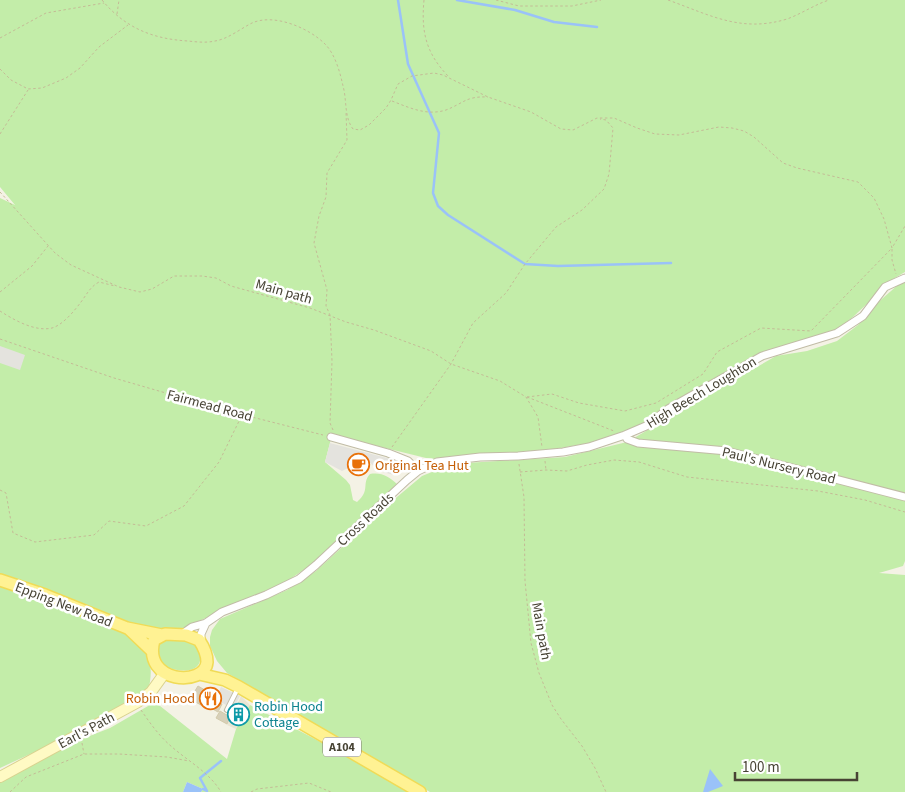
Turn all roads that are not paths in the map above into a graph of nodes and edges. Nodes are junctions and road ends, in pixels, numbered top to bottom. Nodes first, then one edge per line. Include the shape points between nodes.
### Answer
1 (902, 280) edge
2 (624, 435) junction
3 (334, 438) road end
4 (418, 471) junction
5 (905, 497) edge
6 (0, 580) edge
7 (206, 623) junction
8 (127, 628) junction
9 (182, 634) junction
10 (162, 635) junction
11 (201, 643) junction
12 (151, 650) junction
13 (206, 656) junction
14 (164, 674) junction
15 (199, 674) junction
16 (225, 680) junction
17 (239, 687) junction
18 (227, 710) dead end
19 (0, 777) edge
20 (420, 792) edge

1 - 2 street, High Beech Loughton via 885,287 863,316 837,333 762,356 668,409 646,426
2 - 4 street, Cross Roads via 563,452 437,462
2 - 5 street, Paul's Nursery Road via 638,443 727,451
3 - 4 street via 388,453 408,461
4 - 7 street, Cross Roads via 299,578 222,612
6 - 8 main road, Epping New Road
7 - 9 street, Cross Roads
7 - 11 street
8 - 10 main road, Epping New Road
8 - 12 main road, Epping New Road
9 - 10 main road
9 - 11 main road via 193,636
10 - 12 main road via 154,640
11 - 13 main road, A104
12 - 14 main road via 154,661
13 - 15 main road via 207,663
13 - 16 main road, A104
14 - 15 main road, A104 via 188,678
14 - 19 street, Earl's Path via 151,692 136,704
15 - 16 main road, A104
16 - 17 main road, A104
17 - 18 lane
17 - 20 main road, A104

